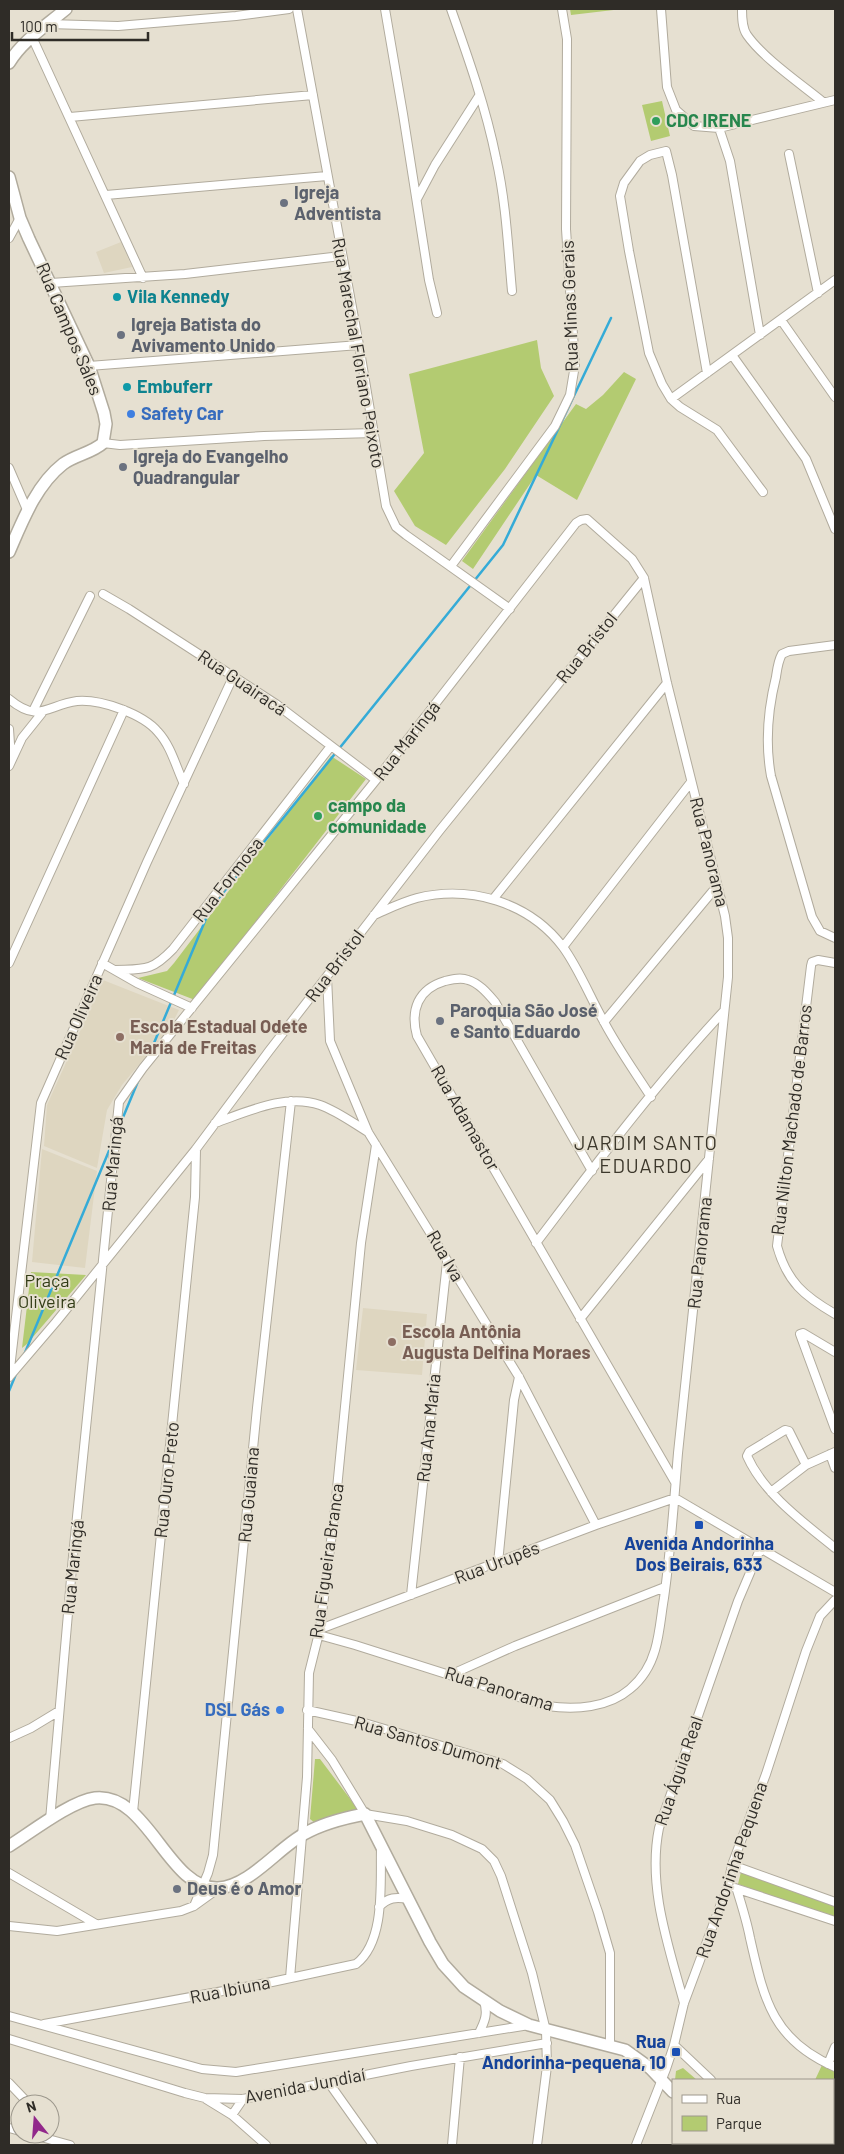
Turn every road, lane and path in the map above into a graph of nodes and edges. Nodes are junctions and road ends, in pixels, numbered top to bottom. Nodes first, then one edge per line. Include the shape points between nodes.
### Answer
1 (66, 9) edge
2 (226, 9) edge
3 (289, 9) edge
4 (297, 9) edge
5 (385, 9) edge
6 (450, 9) edge
7 (562, 9) edge
8 (662, 9) edge
9 (742, 9) edge
10 (231, 16) junction
11 (48, 24) junction
12 (32, 37) junction
13 (9, 63) edge
14 (313, 95) junction
15 (479, 96) junction
16 (835, 100) edge
17 (823, 102) junction
18 (70, 117) junction
19 (719, 128) junction
20 (788, 154) dead end
21 (327, 176) junction
22 (9, 177) edge
23 (106, 195) junction
24 (417, 199) junction
25 (20, 218) junction
26 (9, 238) edge
27 (341, 256) junction
28 (143, 278) junction
29 (51, 283) junction
30 (833, 283) edge
31 (512, 291) dead end
32 (835, 292) edge
33 (818, 293) junction
34 (437, 313) dead end
35 (781, 320) junction
36 (760, 335) junction
37 (359, 345) junction
38 (732, 355) junction
39 (89, 366) junction
40 (706, 373) junction
41 (835, 396) edge
42 (671, 398) junction
43 (374, 434) junction
44 (103, 442) junction
45 (9, 468) edge
46 (763, 492) dead end
47 (28, 512) junction
48 (583, 519) joint
49 (835, 529) edge
50 (9, 552) edge
51 (451, 566) junction
52 (644, 578) junction
53 (103, 594) dead end
54 (90, 596) dead end
55 (510, 609) junction
56 (835, 645) edge
57 (233, 677) junction
58 (667, 683) junction
59 (9, 699) edge
60 (124, 710) junction
61 (33, 711) junction
62 (42, 713) junction
63 (9, 729) edge
64 (331, 746) junction
65 (10, 764) edge
66 (376, 780) junction
67 (692, 782) junction
68 (184, 784) junction
69 (717, 886) junction
70 (494, 898) junction
71 (374, 916) junction
72 (835, 938) edge
73 (563, 947) junction
74 (9, 963) edge
75 (102, 963) junction
76 (835, 963) edge
77 (115, 970) junction
78 (328, 977) junction
79 (192, 1008) junction
80 (723, 1012) junction
81 (604, 1022) junction
82 (651, 1097) junction
83 (291, 1101) junction
84 (215, 1123) junction
85 (368, 1132) junction
86 (376, 1145) junction
87 (196, 1149) junction
88 (709, 1159) junction
89 (592, 1171) junction
90 (536, 1244) junction
91 (447, 1262) junction
92 (103, 1263) junction
93 (835, 1314) edge
94 (580, 1319) junction
95 (834, 1350) edge
96 (519, 1377) junction
97 (9, 1378) edge
98 (835, 1429) edge
99 (833, 1453) edge
100 (806, 1465) junction
101 (835, 1468) edge
102 (675, 1482) junction
103 (771, 1492) junction
104 (675, 1498) junction
105 (596, 1525) junction
106 (761, 1547) junction
107 (835, 1548) edge
108 (498, 1563) junction
109 (666, 1587) junction
110 (835, 1592) edge
111 (411, 1595) junction
112 (835, 1600) edge
113 (320, 1632) junction
114 (450, 1675) junction
115 (307, 1710) junction
116 (59, 1711) junction
117 (308, 1730) junction
118 (9, 1738) edge
119 (133, 1812) junction
120 (365, 1814) junction
121 (50, 1820) junction
122 (303, 1834) junction
123 (9, 1846) edge
124 (381, 1848) junction
125 (732, 1865) junction
126 (9, 1873) edge
127 (728, 1885) junction
128 (203, 1887) junction
129 (223, 1888) junction
130 (737, 1890) junction
131 (409, 1899) junction
132 (835, 1902) edge
133 (194, 1906) junction
134 (379, 1907) junction
135 (835, 1921) edge
136 (96, 1924) junction
137 (9, 1926) edge
138 (290, 1978) junction
139 (484, 2001) junction
140 (684, 2003) junction
141 (9, 2016) edge
142 (40, 2025) junction
143 (529, 2025) junction
144 (546, 2031) junction
145 (479, 2033) junction
146 (9, 2039) edge
147 (547, 2043) junction
148 (674, 2045) junction
149 (610, 2046) junction
150 (835, 2047) edge
151 (460, 2057) junction
152 (832, 2065) edge
153 (710, 2079) edge
154 (662, 2081) junction
155 (9, 2083) edge
156 (329, 2083) junction
157 (672, 2091) edge
158 (19, 2094) edge
159 (205, 2098) junction
160 (243, 2099) junction
161 (232, 2115) junction
162 (266, 2145) edge
163 (373, 2145) edge
164 (452, 2145) edge
165 (537, 2145) edge
166 (636, 2145) edge

1 - 11 street
2 - 10 street
3 - 10 street
4 - 14 street, Rua Marechal Floriano Peixoto
5 - 24 street
6 - 15 street
7 - 51 street, Rua Minas Gerais via 567,39 566,229 575,365 570,395 555,426
8 - 19 street via 667,87 676,110 694,126
9 - 17 street via 747,35 763,53
10 - 11 street via 118,26
11 - 12 street
12 - 13 street
12 - 18 street
14 - 18 street
14 - 21 street, Rua Marechal Floriano Peixoto
15 - 24 street
15 - 31 street via 496,159 504,206
16 - 17 street
17 - 19 street
18 - 23 street
19 - 36 street via 730,161
20 - 33 street
21 - 23 street
21 - 27 street, Rua Marechal Floriano Peixoto
22 - 25 street, Rua Campos Sáles
23 - 28 street
24 - 34 street
25 - 26 street
25 - 29 street, Rua Campos Sáles
27 - 28 street
27 - 37 street, Rua Marechal Floriano Peixoto
28 - 29 street
29 - 39 street, Rua Campos Sáles
30 - 32 street
30 - 33 street
33 - 35 street
35 - 36 street
35 - 41 street
36 - 38 street
37 - 39 street
37 - 43 street, Rua Marechal Floriano Peixoto
38 - 40 street
38 - 49 street via 806,459
39 - 44 street, Rua Campos Sáles via 104,413
40 - 42 street
40 - 42 street via 666,151 640,161 624,183 620,196 649,353
42 - 46 street via 716,430
43 - 44 street via 264,436 120,445
43 - 51 street, Rua Marechal Floriano Peixoto via 386,506 396,527
44 - 47 street via 64,463 42,487
45 - 47 street
47 - 50 street
48 - 52 street, Rua Panorama via 587,519 632,559
48 - 55 street, Rua Maringá via 576,523
51 - 55 street, Rua Marechal Floriano Peixoto
52 - 58 street, Rua Panorama
52 - 71 street, Rua Bristol
53 - 57 street, Rua Guairacá
54 - 61 street
55 - 66 street, Rua Maringá
56 - 72 street via 782,654 773,689 768,736 771,776 812,917 820,932
57 - 64 street, Rua Guairacá via 276,704
57 - 68 street, Rua Oliveira
58 - 67 street, Rua Panorama
58 - 70 street
59 - 61 street via 23,709
60 - 62 street via 94,701 76,702
60 - 68 street via 158,732
60 - 74 street
61 - 62 street
62 - 65 street via 22,738
63 - 65 street
64 - 66 street, Rua Guairacá
64 - 77 street, Rua Formosa via 173,950 151,968
66 - 79 street, Rua Maringá
67 - 69 street, Rua Panorama
67 - 73 street
68 - 75 street, Rua Oliveira
69 - 80 street, Rua Panorama via 728,938 728,977
69 - 81 street
70 - 71 street via 442,894 416,899
70 - 73 street via 540,924
71 - 78 street, Rua Bristol
73 - 81 street
75 - 77 street
75 - 97 street, Rua Oliveira via 41,1103
76 - 93 street, Rua Nilton Machado de Barros via 812,962 777,1233 777,1246 785,1271 802,1292
77 - 79 street
78 - 84 street, Rua Bristol
78 - 85 street, Rua Iva via 330,1041
79 - 92 street, Rua Maringá via 119,1102
80 - 82 street
80 - 88 street, Rua Panorama
81 - 82 street
82 - 89 street
83 - 84 street
83 - 85 street via 321,1105
83 - 128 street, Rua Guaiana via 213,1855
84 - 87 street, Rua Bristol
85 - 86 street, Rua Iva
86 - 91 street, Rua Iva via 413,1201
86 - 113 street, Rua Figueira Branca via 361,1243
87 - 92 street, Rua Bristol
87 - 119 street, Rua Ouro Preto via 195,1197
88 - 94 street
88 - 102 street, Rua Panorama
89 - 90 street
89 - 90 street, Rua Adamastor via 495,1002 467,979 455,978 430,988 418,1000 414,1024 417,1036
90 - 94 street, Rua Adamastor
91 - 96 street, Rua Iva
91 - 111 street, Rua Ana Maria
92 - 97 street, Rua Bristol
92 - 116 street, Rua Maringá
94 - 102 street, Rua Adamastor
95 - 98 street via 801,1334
96 - 105 street, Rua Iva
96 - 108 street
99 - 100 street
99 - 101 street
100 - 103 street
100 - 103 street via 787,1430 749,1452 747,1456
102 - 104 street, Rua Panorama
103 - 107 street
104 - 105 street, Rua Urupês
104 - 106 street
104 - 109 street, Rua Panorama
105 - 108 street, Rua Urupês
106 - 110 street
106 - 140 street, Rua Águia Real via 738,1601 656,1842 656,1884
108 - 111 street, Rua Urupês
109 - 114 street
109 - 114 street, Rua Panorama via 660,1628 649,1665 631,1689 615,1699 587,1707 547,1706
111 - 113 street, Rua Urupês
112 - 125 street, Rua Andorinha Pequena via 820,1616 814,1630
113 - 114 street, Rua Panorama
113 - 115 street, Rua Figueira Branca via 309,1673
115 - 117 street, Rua Figueira Branca
115 - 149 street, Rua Santos Dumont via 360,1722 503,1764 550,1800 575,1846 610,1953
116 - 118 street
116 - 121 street, Rua Maringá
117 - 120 street via 332,1760
117 - 122 street, Rua Figueira Branca
119 - 121 street via 112,1800 96,1798 75,1804
119 - 128 street via 190,1878
120 - 122 street via 327,1823
120 - 124 street
120 - 144 street via 407,1821 452,1835 482,1849 494,1861 532,1973
121 - 123 street
122 - 129 street via 242,1881
122 - 138 street, Rua Figueira Branca
124 - 131 street
124 - 134 street, Rua Ibiuna
125 - 127 street, Rua Andorinha Pequena
125 - 132 street
126 - 136 street
127 - 130 street
127 - 140 street, Rua Andorinha Pequena
128 - 129 street
128 - 133 street, Rua Guaiana
129 - 133 street
130 - 135 street
130 - 152 street via 760,1984 773,2014 789,2036 811,2055
131 - 134 street via 392,1898
131 - 139 street via 443,1964 464,1987
133 - 136 street via 167,1914
134 - 138 street, Rua Ibiuna via 374,1938 365,1958 346,1968
136 - 137 street via 57,1931
138 - 142 street, Rua Ibiuna
139 - 143 street
139 - 145 street via 487,2011
140 - 148 street, Rua Andorinha Pequena
141 - 142 street, Avenida Jundiaí
142 - 145 street, Avenida Jundiaí via 202,2069 230,2072 286,2066
143 - 144 street
143 - 145 street, Avenida Jundiaí
144 - 147 street
144 - 149 street
146 - 159 street, Avenida Jundiaí
147 - 151 street, Avenida Jundiaí
147 - 165 street
148 - 153 street
148 - 154 street, Rua Andorinha Pequena
149 - 154 street via 635,2056
150 - 152 street
151 - 156 street, Avenida Jundiaí
151 - 164 street
154 - 157 street
154 - 166 street, Rua Andorinha Pequena
155 - 158 street
156 - 160 street, Avenida Jundiaí
156 - 163 street
159 - 160 street, Avenida Jundiaí
159 - 161 street
160 - 161 street
161 - 162 street

